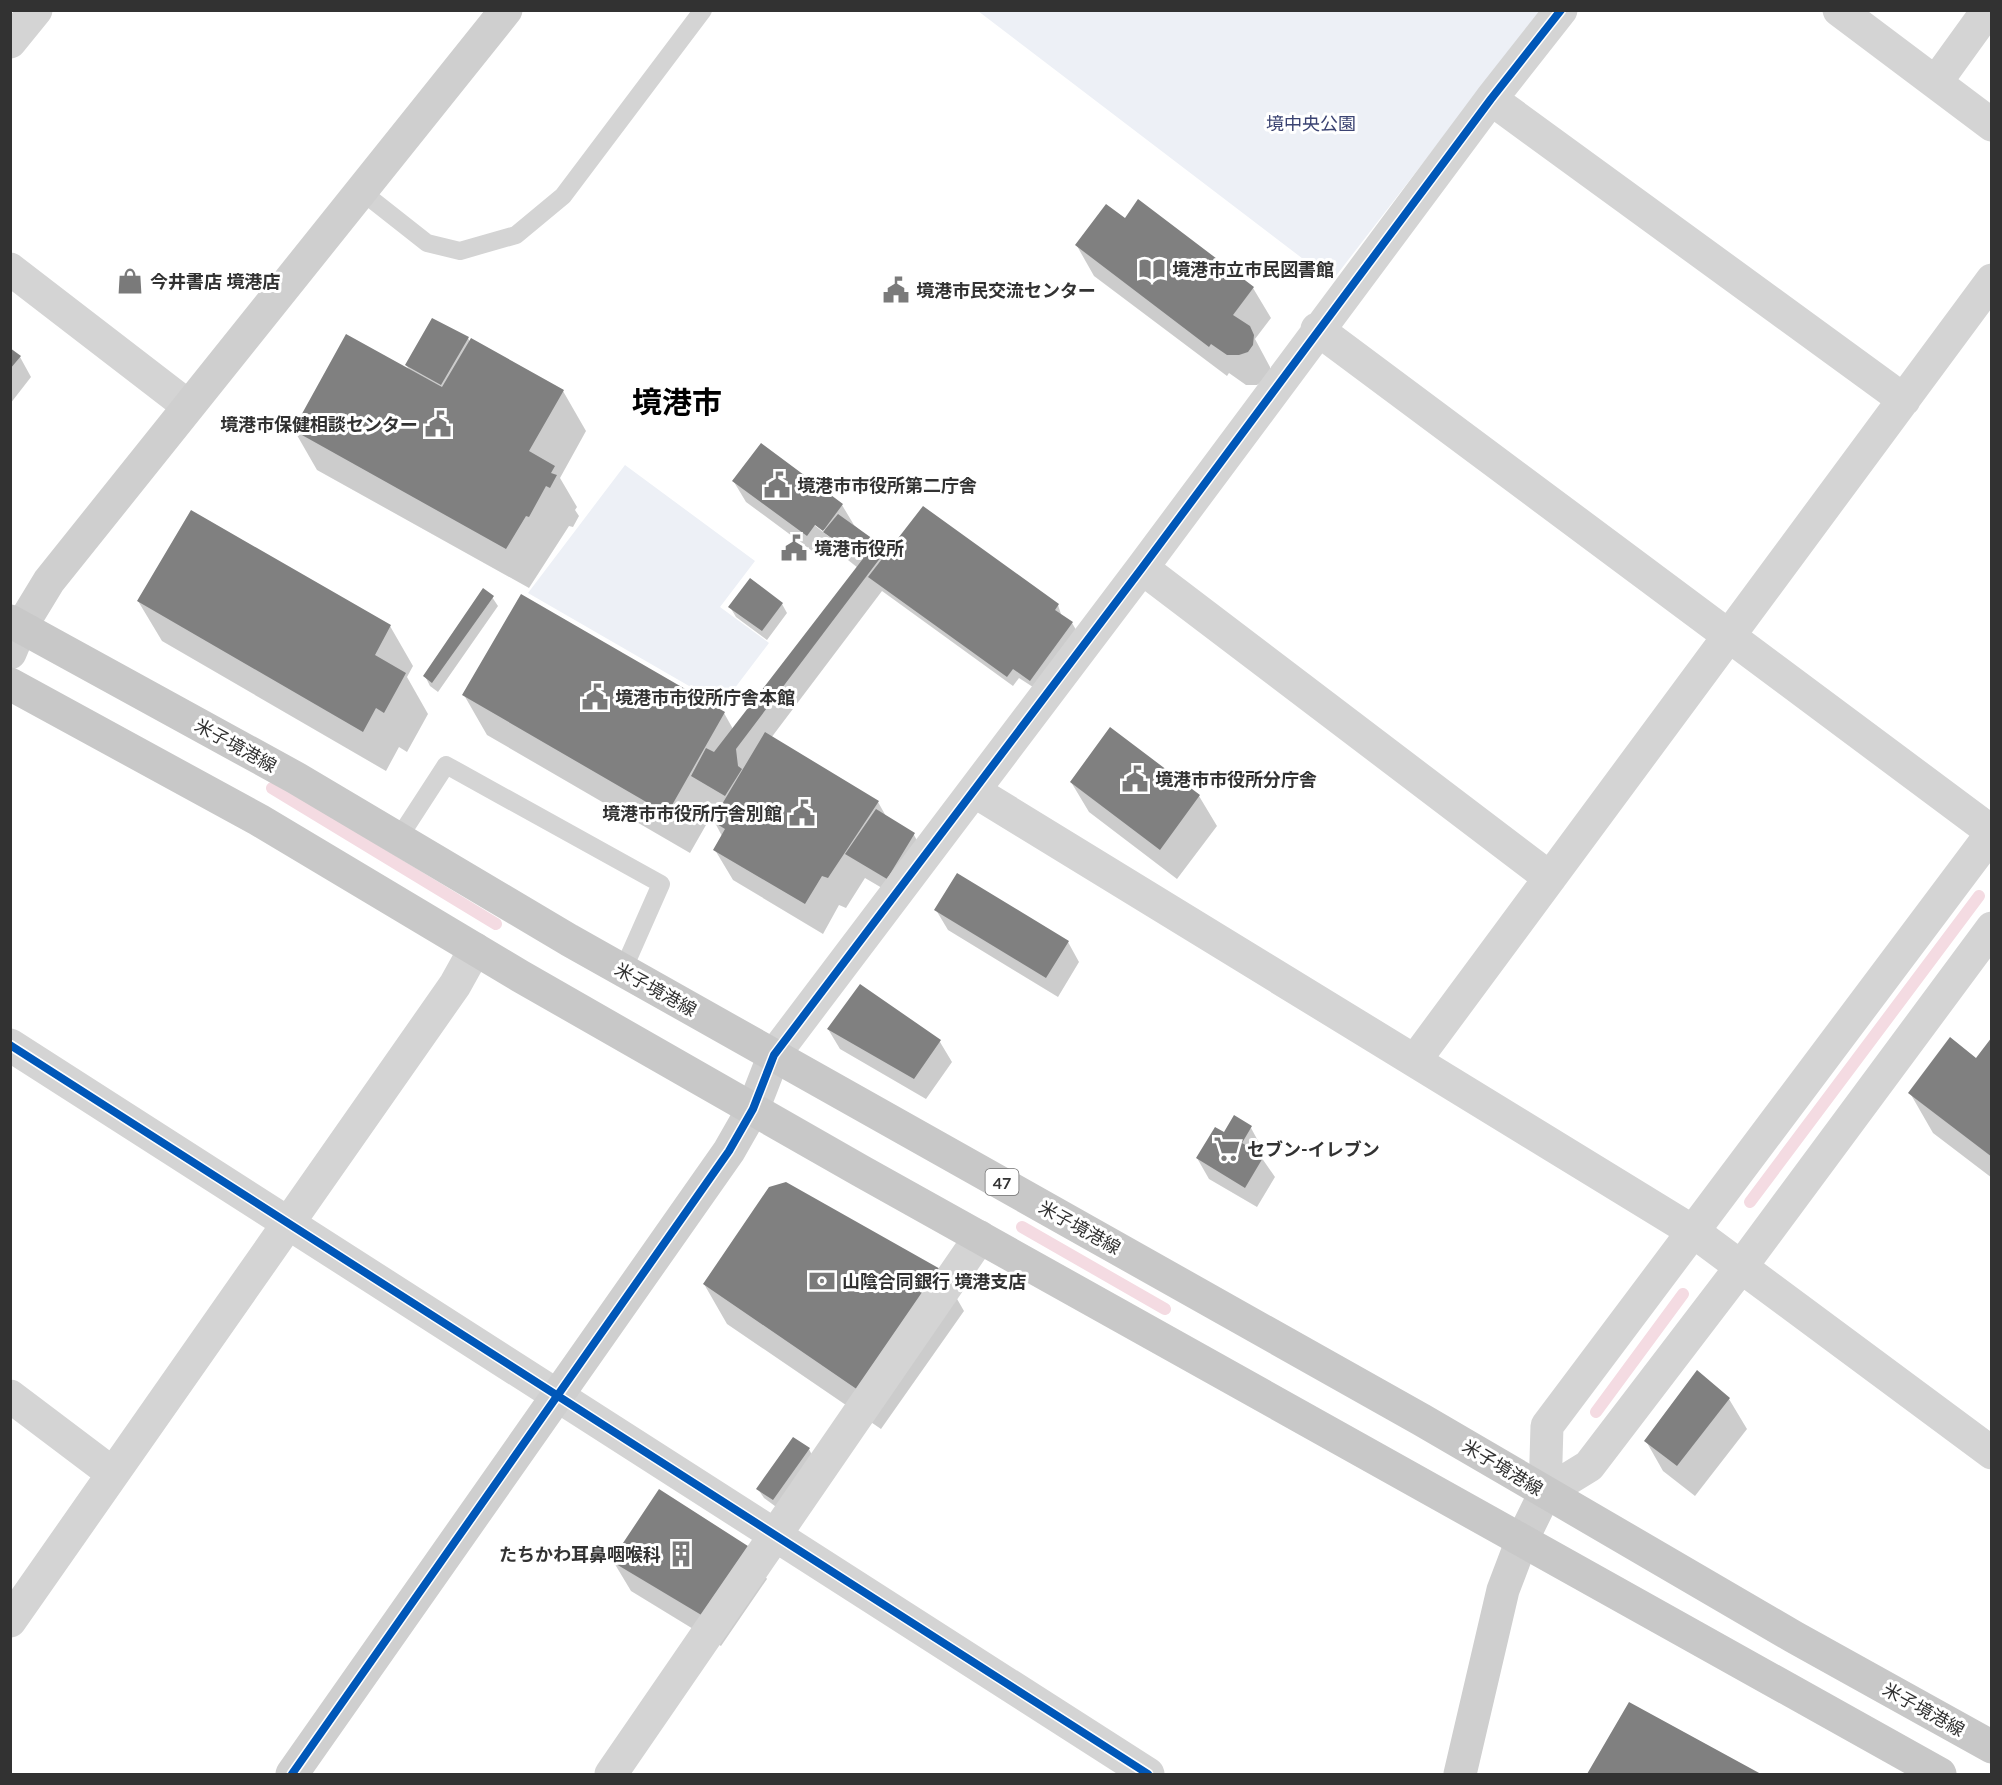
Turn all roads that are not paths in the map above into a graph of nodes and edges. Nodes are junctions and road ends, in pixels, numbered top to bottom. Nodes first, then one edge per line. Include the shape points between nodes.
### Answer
1 (36, 10) edge
2 (506, 10) edge
3 (703, 10) edge
4 (1561, 10) edge
5 (1839, 10) edge
6 (1988, 10) edge
7 (10, 42) edge
8 (1936, 82) junction
9 (1491, 99) junction
10 (1992, 125) edge
11 (361, 191) junction
12 (10, 269) edge
13 (1992, 280) edge
14 (1317, 329) junction
15 (1904, 400) junction
16 (188, 406) junction
17 (1142, 568) junction
18 (14, 634) edge
19 (1727, 637) junction
20 (10, 684) edge
21 (974, 790) junction
22 (1992, 832) edge
23 (398, 839) junction
24 (1550, 878) junction
25 (1992, 928) edge
26 (475, 949) junction
27 (623, 970) junction
28 (10, 1045) edge
29 (774, 1055) junction
30 (1416, 1059) junction
31 (753, 1109) junction
32 (286, 1224) junction
33 (1694, 1232) junction
34 (980, 1237) junction
35 (1742, 1267) junction
36 (557, 1395) junction
37 (10, 1396) edge
38 (1992, 1453) edge
39 (112, 1473) junction
40 (1545, 1492) junction
41 (776, 1536) junction
42 (1522, 1540) junction
43 (10, 1621) edge
44 (1992, 1747) edge
45 (292, 1774) edge
46 (611, 1774) edge
47 (1148, 1774) edge
48 (1460, 1774) edge
49 (1940, 1774) edge

1 - 7 street
2 - 11 street
3 - 11 lane via 563,196 516,235 460,251 427,243
4 - 9 street
5 - 8 street
6 - 8 street
8 - 10 street
9 - 14 street
9 - 15 street
11 - 16 street
12 - 16 street
13 - 15 street
14 - 17 street
14 - 19 street
15 - 19 street
16 - 18 street via 49,581
17 - 21 street
17 - 24 street
18 - 23 main road, 米子境港線 / 47 via 296,778
19 - 22 street
19 - 24 street
20 - 26 main road via 259,820
21 - 29 street
21 - 30 street
22 - 33 street
23 - 27 main road, 米子境港線 / 47
23 - 27 lane via 446,765 661,884
24 - 30 street
25 - 35 street
26 - 31 main road
26 - 32 street via 455,985
27 - 29 main road, 米子境港線 / 47
28 - 32 street
29 - 31 street
29 - 40 main road, 米子境港線 / 47
30 - 33 street
31 - 34 main road
31 - 36 street via 729,1151
32 - 36 street
32 - 39 street
33 - 35 street
33 - 40 street via 1547,1426
34 - 41 street
34 - 42 main road
35 - 38 street
35 - 40 street via 1589,1466
36 - 41 street
36 - 45 street
37 - 39 street
39 - 43 street
40 - 42 street
40 - 44 main road, 米子境港線 / 47
41 - 46 street
41 - 47 street
42 - 48 street via 1503,1590
42 - 49 main road

